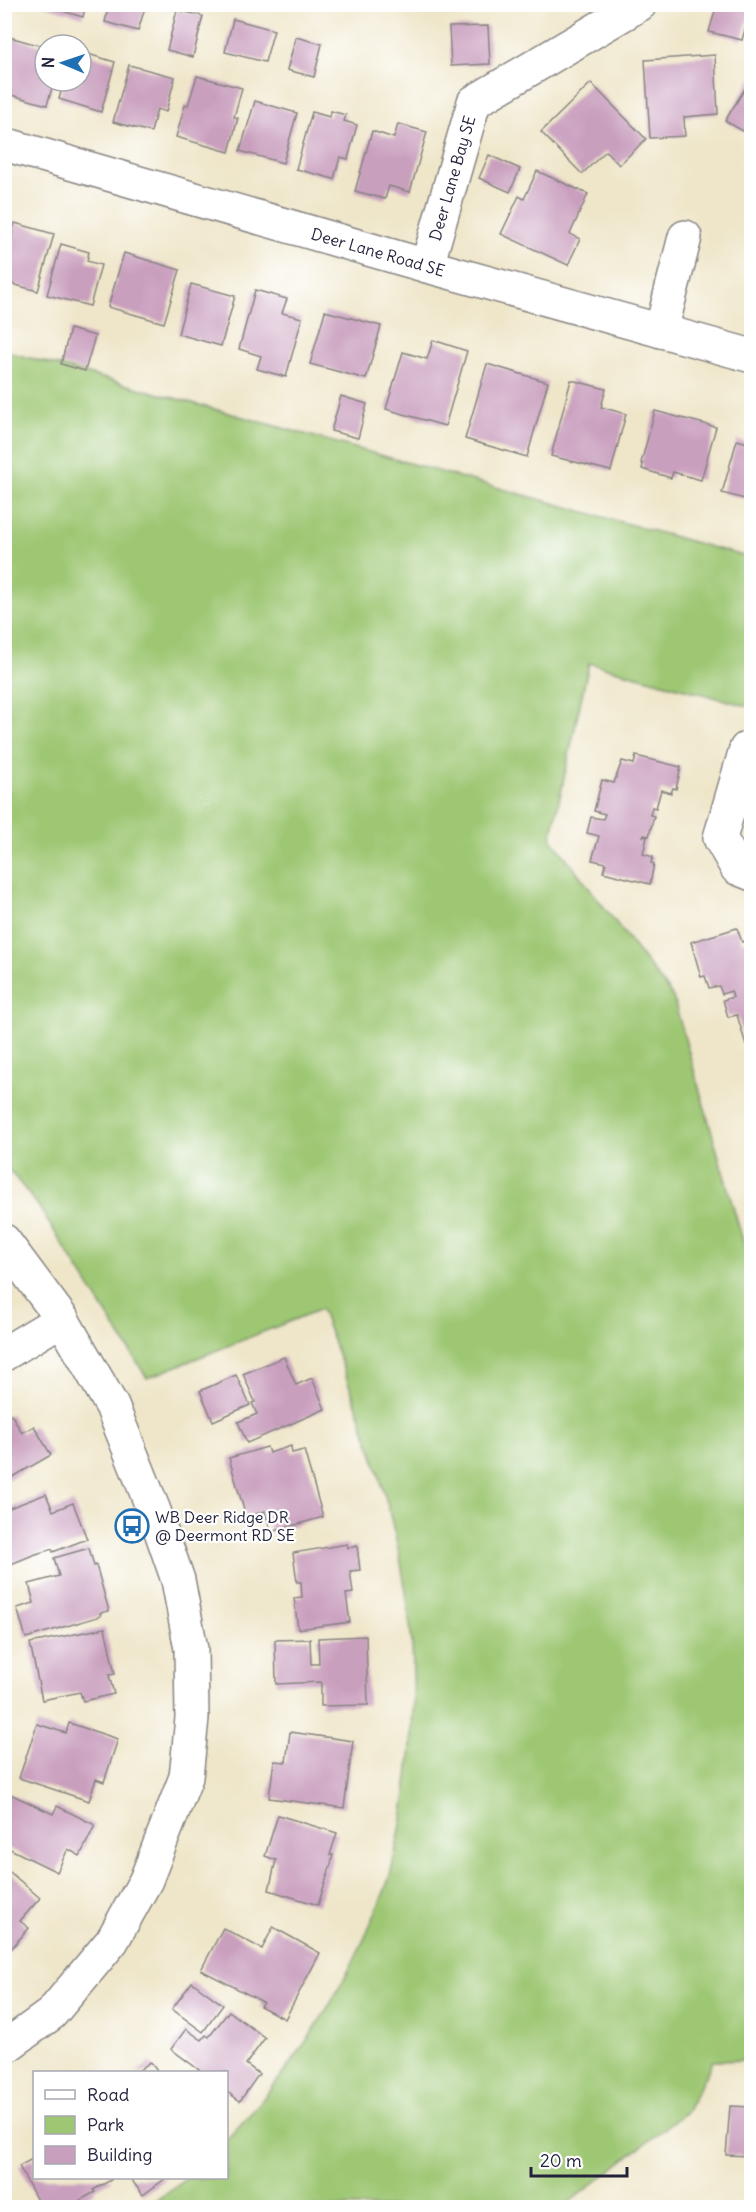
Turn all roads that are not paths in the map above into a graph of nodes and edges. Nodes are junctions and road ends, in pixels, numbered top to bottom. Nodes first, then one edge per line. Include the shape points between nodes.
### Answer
1 (640, 4) edge
2 (4, 144) edge
3 (685, 237) dead end
4 (427, 266) junction
5 (661, 331) junction
6 (752, 357) edge
7 (746, 749) dead end
8 (752, 874) edge
9 (4, 1241) edge
10 (62, 1319) junction
11 (4, 1354) edge
12 (4, 2048) edge

1 - 4 street, Deer Lane Bay SE via 474,102
2 - 4 street, Deer Lane Road SE
3 - 5 street
4 - 5 street, Deer Lane Road SE
5 - 6 street, Deer Lane Road SE
7 - 8 street via 720,838 737,868
9 - 10 street
10 - 11 street
10 - 12 street via 112,1406 178,1580 190,1649 192,1718 186,1777 146,1880 112,1941 51,2014

